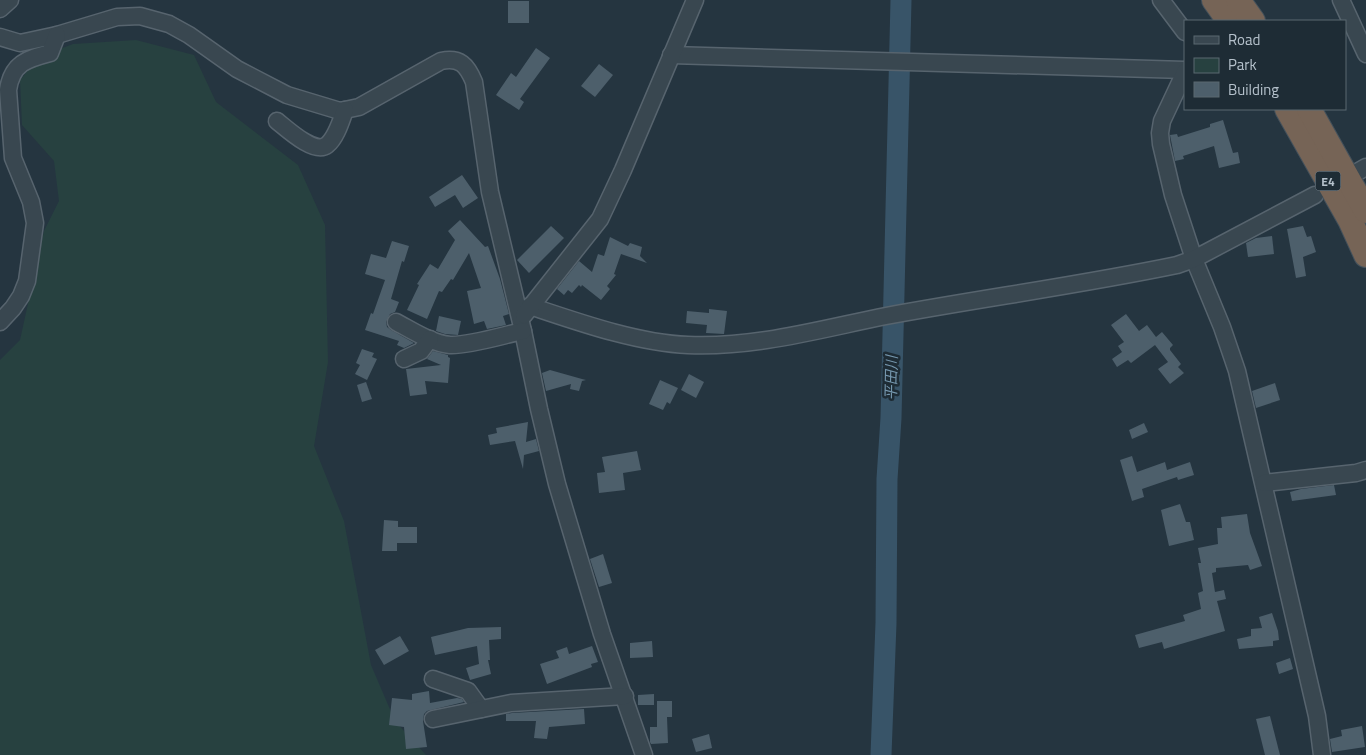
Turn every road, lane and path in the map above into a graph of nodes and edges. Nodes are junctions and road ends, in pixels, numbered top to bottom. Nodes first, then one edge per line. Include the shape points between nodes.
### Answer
1 (10, 0) edge
2 (695, 0) edge
3 (1161, 0) edge
4 (1214, 0) edge
5 (1238, 0) edge
6 (1341, 0) edge
7 (0, 9) edge
8 (1228, 20) edge
9 (1252, 20) edge
10 (1184, 31) edge
11 (57, 35) junction
12 (0, 36) edge
13 (1366, 54) edge
14 (671, 55) junction
15 (1184, 71) edge
16 (1184, 73) edge
17 (345, 110) junction
18 (1288, 110) edge
19 (1310, 110) edge
20 (277, 121) dead end
21 (1315, 195) dead end
22 (1366, 210) edge
23 (1366, 255) edge
24 (1194, 259) junction
25 (530, 306) junction
26 (0, 322) edge
27 (396, 322) dead end
28 (522, 326) junction
29 (430, 339) junction
30 (404, 359) dead end
31 (1366, 470) edge
32 (1264, 483) junction
33 (433, 679) dead end
34 (625, 696) junction
35 (481, 709) junction
36 (433, 719) dead end
37 (644, 755) edge
38 (1322, 755) edge

1 - 7 street
2 - 14 street
3 - 10 street
4 - 8 highway
5 - 9 highway
6 - 13 street
11 - 12 street via 20,43
11 - 17 street via 117,17 140,16 170,24 237,69 288,95
11 - 26 street via 50,52 21,64 9,83 13,158 31,202 35,223 27,281 21,296
14 - 15 street
14 - 25 street via 600,218
16 - 24 street via 1168,104 1160,133 1166,168
17 - 20 street via 335,134 327,145 320,148
17 - 28 street via 359,107 441,61 458,60 466,66 474,82 490,192
18 - 23 highway, E4 via 1342,205
19 - 22 highway, E4
21 - 24 street
24 - 25 street via 1148,271 718,346 686,345 618,333
24 - 32 street via 1237,371
25 - 28 street
27 - 29 street
28 - 29 street via 467,343 450,345
28 - 34 street via 557,484 602,634
29 - 30 street via 421,352
31 - 32 street
32 - 38 street via 1317,716
33 - 35 street via 468,691
34 - 35 street via 511,703
34 - 37 street
35 - 36 street

